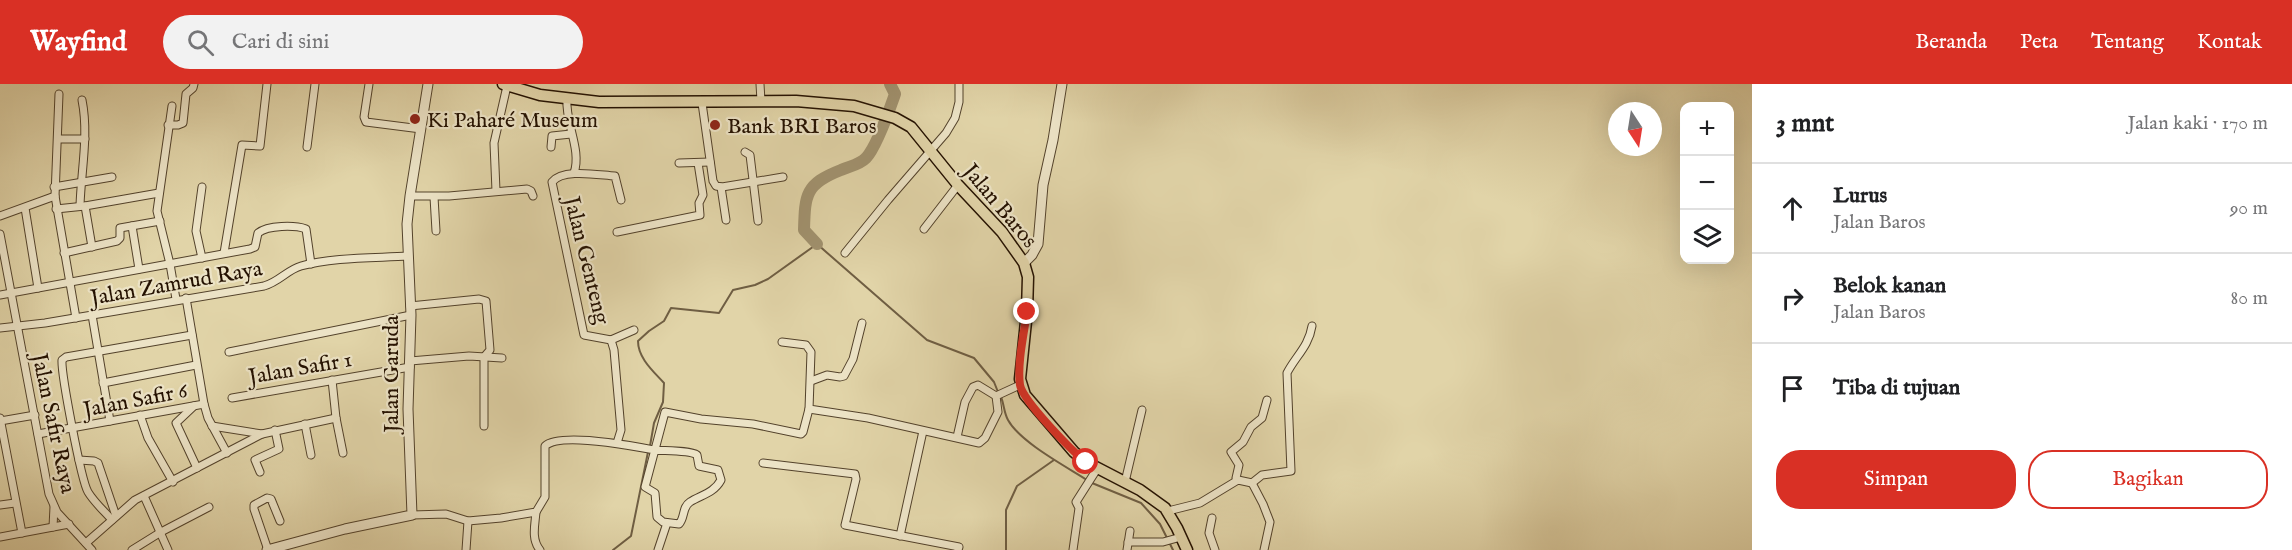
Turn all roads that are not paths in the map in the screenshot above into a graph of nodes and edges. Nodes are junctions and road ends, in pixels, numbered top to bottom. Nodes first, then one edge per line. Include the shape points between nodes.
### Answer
1 (194, 84) edge
2 (267, 84) edge
3 (315, 84) edge
4 (369, 84) edge
5 (428, 84) edge
6 (760, 84) edge
7 (959, 84) edge
8 (1062, 84) edge
9 (505, 85) edge
10 (59, 94) dead end
11 (567, 99) junction
12 (81, 100) dead end
13 (761, 101) junction
14 (702, 102) junction
15 (172, 106) dead end
16 (168, 124) junction
17 (421, 129) junction
18 (571, 134) junction
19 (58, 139) junction
20 (85, 139) junction
21 (307, 147) dead end
22 (551, 147) dead end
23 (931, 149) junction
24 (745, 152) dead end
25 (710, 162) junction
26 (679, 163) dead end
27 (698, 163) junction
28 (574, 173) junction
29 (112, 177) dead end
30 (783, 177) dead end
31 (80, 182) junction
32 (753, 182) junction
33 (958, 185) junction
34 (54, 187) junction
35 (202, 187) dead end
36 (721, 187) junction
37 (496, 191) junction
38 (159, 193) junction
39 (55, 196) junction
40 (410, 196) junction
41 (533, 196) dead end
42 (434, 197) junction
43 (621, 200) dead end
44 (82, 206) junction
45 (25, 208) junction
46 (56, 208) junction
47 (0, 216) edge
48 (726, 220) dead end
49 (160, 221) junction
50 (758, 221) dead end
51 (132, 226) junction
52 (924, 230) dead end
53 (436, 231) dead end
54 (617, 232) dead end
55 (0, 234) edge
56 (92, 247) junction
57 (64, 253) junction
58 (845, 253) dead end
59 (224, 254) junction
60 (408, 256) junction
61 (202, 258) junction
62 (1024, 262) junction
63 (170, 264) junction
64 (311, 264) junction
65 (139, 269) junction
66 (69, 283) junction
67 (38, 288) junction
68 (9, 293) junction
69 (0, 295) edge
70 (186, 298) junction
71 (176, 299) junction
72 (410, 310) junction
73 (92, 315) junction
74 (76, 318) junction
75 (862, 322) dead end
76 (17, 326) junction
77 (1312, 327) dead end
78 (0, 328) edge
79 (634, 330) dead end
80 (192, 335) junction
81 (611, 340) junction
82 (782, 342) dead end
83 (98, 352) junction
84 (229, 352) dead end
85 (484, 357) junction
86 (502, 358) dead end
87 (410, 364) junction
88 (196, 365) junction
89 (332, 380) junction
90 (811, 381) junction
91 (103, 383) junction
92 (1020, 385) junction
93 (999, 394) junction
94 (232, 398) dead end
95 (1267, 400) dead end
96 (204, 404) junction
97 (195, 405) junction
98 (809, 409) junction
99 (1142, 410) dead end
100 (35, 416) junction
101 (140, 416) junction
102 (336, 418) junction
103 (0, 420) edge
104 (110, 422) junction
105 (305, 424) junction
106 (212, 426) junction
107 (484, 426) dead end
108 (74, 428) junction
109 (275, 430) junction
110 (923, 431) junction
111 (38, 434) junction
112 (262, 434) junction
113 (957, 437) junction
114 (617, 443) junction
115 (3, 448) edge
116 (652, 450) junction
117 (227, 453) junction
118 (343, 453) dead end
119 (311, 455) dead end
120 (79, 460) junction
121 (763, 463) dead end
122 (197, 468) junction
123 (260, 472) dead end
124 (1095, 472) junction
125 (1238, 480) junction
126 (173, 482) junction
127 (1125, 482) junction
128 (1252, 483) junction
129 (144, 496) junction
130 (15, 503) junction
131 (0, 506) edge
132 (54, 507) junction
133 (209, 507) dead end
134 (1168, 511) junction
135 (536, 512) junction
136 (412, 515) junction
137 (114, 518) junction
138 (1212, 518) dead end
139 (279, 521) dead end
140 (468, 521) junction
141 (667, 523) junction
142 (69, 524) junction
143 (53, 527) junction
144 (1130, 531) dead end
145 (161, 532) junction
146 (22, 533) junction
147 (900, 536) junction
148 (0, 537) edge
149 (1174, 539) junction
150 (86, 543) junction
151 (1127, 546) edge
152 (137, 549) edge
153 (92, 550) edge
154 (168, 550) edge
155 (268, 550) edge
156 (466, 550) edge
157 (540, 550) edge
158 (658, 550) edge
159 (958, 550) edge
160 (1073, 550) edge
161 (1187, 550) edge
162 (1215, 550) edge
163 (1264, 550) edge

1 - 16 street via 186,94 183,123
2 - 59 street via 260,146 242,145
3 - 21 street
4 - 17 street via 366,122
5 - 17 street, Jalan Garuda
6 - 13 street
7 - 23 street via 955,118
8 - 62 street via 1043,185 1038,244
9 - 11 main road
9 - 37 street via 495,143
10 - 19 street
11 - 14 main road
11 - 18 street, Jalan Genteng
12 - 20 street
13 - 14 main road
13 - 23 main road, Jalan Baros via 872,109 911,127
14 - 25 street
15 - 16 street
16 - 38 street
17 - 40 street, Jalan Garuda
18 - 22 street via 552,136
18 - 28 street, Jalan Genteng
19 - 20 street
19 - 34 street
20 - 31 street
23 - 33 main road, Jalan Baros
23 - 58 street
24 - 32 street via 750,154
25 - 27 street
25 - 36 street via 713,182
26 - 27 street
27 - 54 street via 703,195 699,201 700,215
28 - 43 street via 615,176
28 - 81 street, Jalan Genteng via 555,178 552,183 569,268 584,335
29 - 31 street
30 - 32 street
31 - 34 street
31 - 44 street
32 - 36 street
32 - 50 street
33 - 52 street
33 - 62 main road, Jalan Baros
34 - 39 street
35 - 61 street via 196,231
36 - 48 street
37 - 41 street via 527,189
37 - 42 street
38 - 44 street
38 - 49 street
39 - 45 street
39 - 46 street
40 - 42 street
40 - 60 street, Jalan Garuda
42 - 53 street
44 - 46 street
44 - 56 street
45 - 47 street
45 - 67 street
46 - 57 street
49 - 51 street
49 - 63 street
51 - 56 street via 120,229 118,240
51 - 65 street
55 - 68 street, Jalan Safir Raya
56 - 57 street
57 - 66 street
59 - 61 street
59 - 64 street via 253,248 263,229 303,228 308,233
60 - 64 street, Jalan Zamrud Raya
60 - 72 street, Jalan Garuda
61 - 63 street
62 - 92 main road, Jalan Baros via 1028,277
63 - 65 street
63 - 71 street
64 - 70 street, Jalan Zamrud Raya via 293,269 274,283
65 - 66 street
66 - 67 street
66 - 74 street
67 - 68 street
68 - 69 street
68 - 76 street, Jalan Safir Raya
70 - 71 street, Jalan Zamrud Raya
70 - 80 street
71 - 73 street, Jalan Zamrud Raya
72 - 84 street
72 - 85 street via 485,300 490,350
72 - 87 street, Jalan Garuda
73 - 74 street, Jalan Zamrud Raya
73 - 83 street
74 - 76 street, Jalan Zamrud Raya
75 - 90 street via 853,359 844,376 827,375
76 - 78 street, Jalan Zamrud Raya
76 - 100 street, Jalan Safir Raya
77 - 128 street via 1306,345 1287,374 1292,470 1262,475
79 - 81 street
80 - 83 street
80 - 88 street
81 - 114 street, Jalan Genteng via 621,430
82 - 90 street via 810,349
83 - 91 street
83 - 108 street via 62,360
85 - 86 street, Jalan Safir 1
85 - 87 street, Jalan Safir 1
85 - 107 street
87 - 89 street, Jalan Safir 1
87 - 136 street, Jalan Garuda
88 - 91 street
88 - 96 street
89 - 94 street, Jalan Safir 1
89 - 102 street
90 - 98 street
91 - 104 street
92 - 93 street
92 - 124 main road via 1024,395
93 - 113 street via 998,412 983,442
93 - 113 street via 973,387 965,402
95 - 125 street via 1262,418 1231,452 1239,465
96 - 97 street, Jalan Safir 6
96 - 106 street
97 - 101 street, Jalan Safir 6
97 - 122 street via 176,423
98 - 110 street
98 - 116 street via 801,434 665,411
99 - 127 street
100 - 103 street
100 - 111 street, Jalan Safir Raya
101 - 104 street, Jalan Safir 6
101 - 126 street
102 - 105 street
102 - 118 street
103 - 115 street
104 - 108 street, Jalan Safir 6
105 - 109 street
105 - 119 street
106 - 112 street
106 - 117 street
108 - 111 street, Jalan Safir 6
108 - 120 street
109 - 112 street
109 - 123 street via 279,449 255,460
110 - 113 street
110 - 147 street
111 - 132 street, Jalan Safir Raya
112 - 117 street
114 - 116 street
114 - 135 street via 546,444 545,497
115 - 130 street
116 - 141 street via 645,487 655,493 657,517
116 - 141 street via 695,453 698,465 714,468 721,476 717,487 688,504 682,522
117 - 122 street
120 - 137 street via 88,492
120 - 137 street via 98,463
121 - 147 street via 855,474 845,525
122 - 126 street
124 - 127 main road
124 - 160 street via 1076,502
125 - 128 street
125 - 134 street via 1200,503
126 - 129 street
127 - 134 main road
128 - 163 street via 1270,522
129 - 137 street
129 - 145 street
130 - 131 street
130 - 146 street
132 - 142 street, Jalan Safir Raya
132 - 143 street
133 - 145 street
134 - 149 main road
135 - 140 street
135 - 157 street via 534,537
136 - 140 street via 446,514
136 - 155 street
137 - 150 street
138 - 162 street via 1209,532
139 - 155 street via 271,498 254,505
140 - 156 street
141 - 158 street
142 - 143 street
142 - 150 street, Jalan Safir Raya
143 - 146 street
144 - 151 street
145 - 152 street
145 - 154 street
146 - 148 street
147 - 159 street via 959,547
149 - 151 street
149 - 161 main road
150 - 153 street, Jalan Safir Raya

